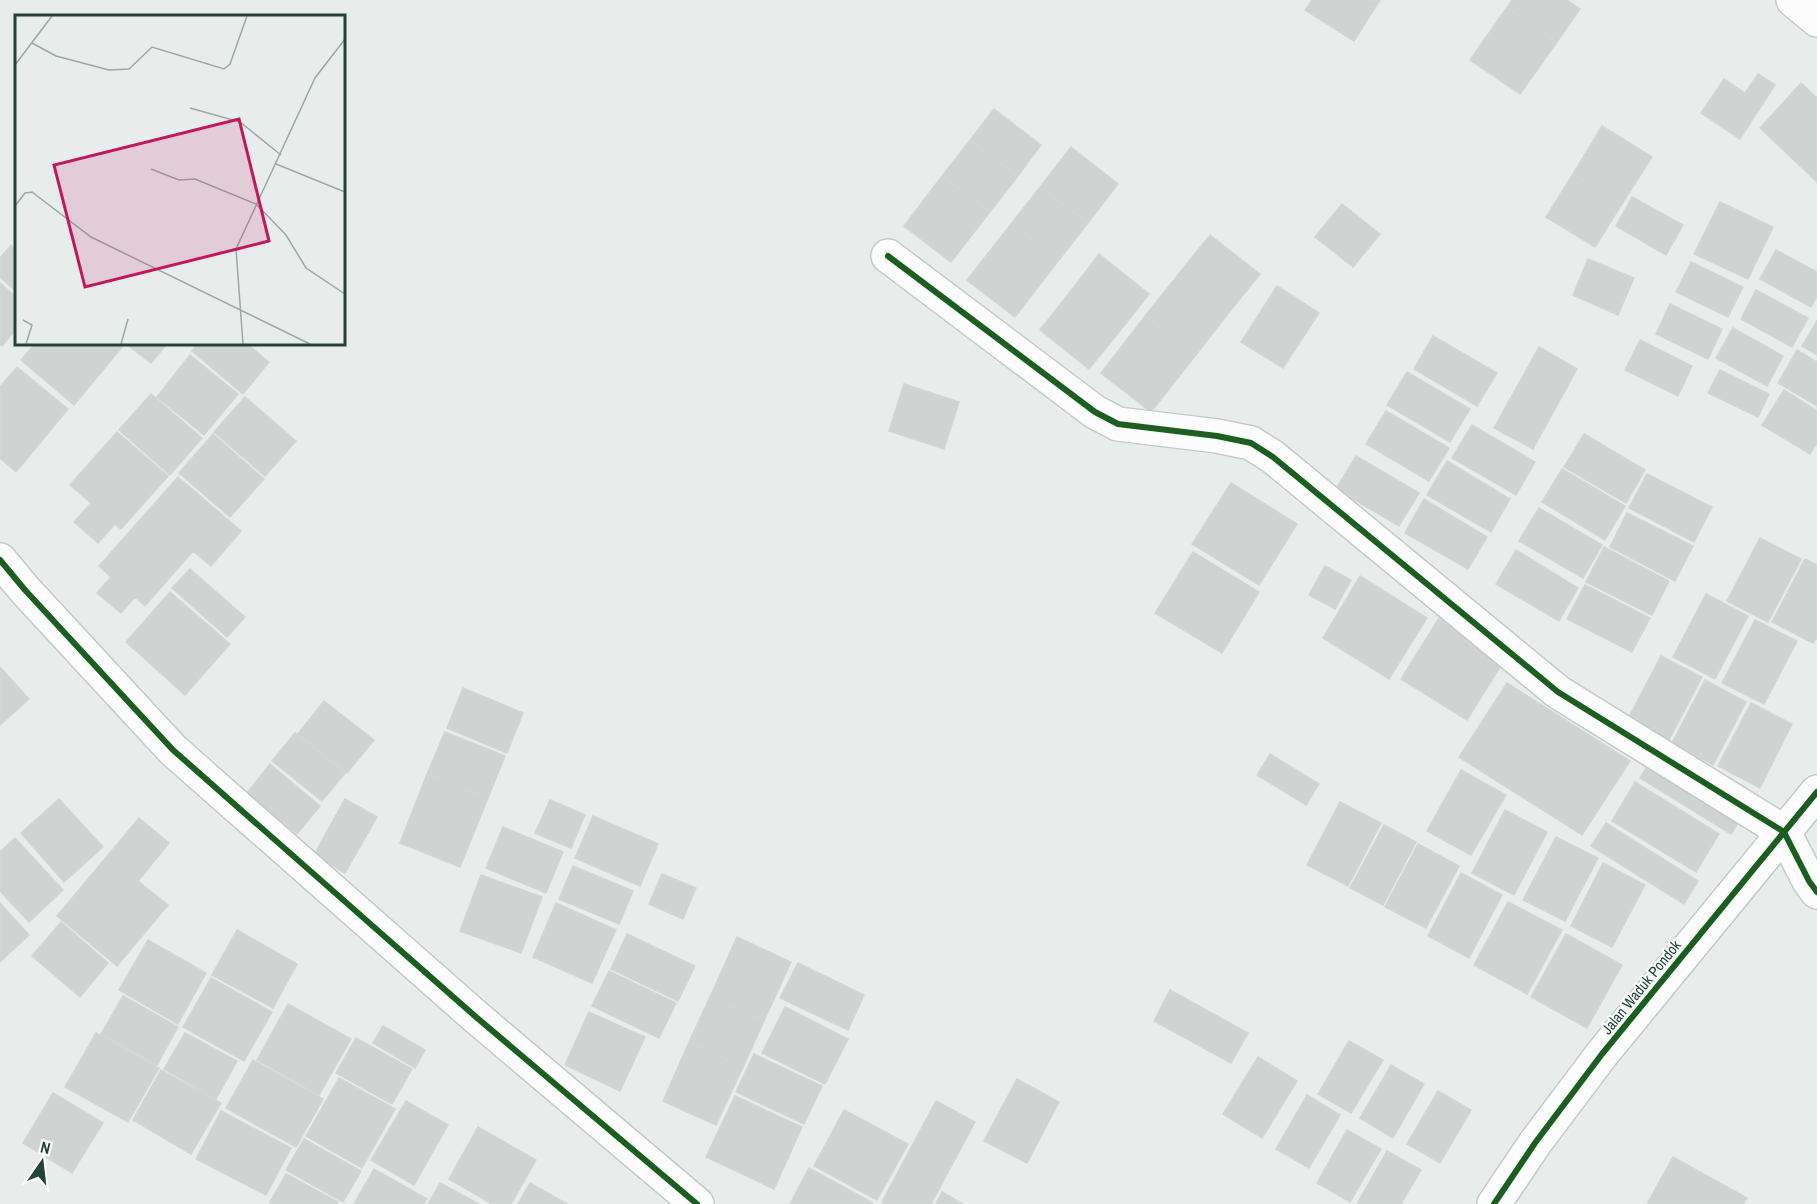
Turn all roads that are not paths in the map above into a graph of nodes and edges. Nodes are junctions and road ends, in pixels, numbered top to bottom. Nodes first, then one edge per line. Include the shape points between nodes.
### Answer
1 (1793, 0) edge
2 (1817, 20) edge
3 (888, 256) dead end
4 (0, 560) edge
5 (1817, 792) edge
6 (1784, 832) junction
7 (1817, 892) edge
8 (697, 1204) edge
9 (1494, 1204) edge

1 - 2 street
3 - 6 street via 1110,420 1140,428 1217,435 1251,443 1273,457 1558,692
4 - 8 street via 173,750 476,1017
5 - 6 street, Jalan Waduk Pondok
6 - 7 street
6 - 9 street, Jalan Waduk Pondok via 1602,1054

